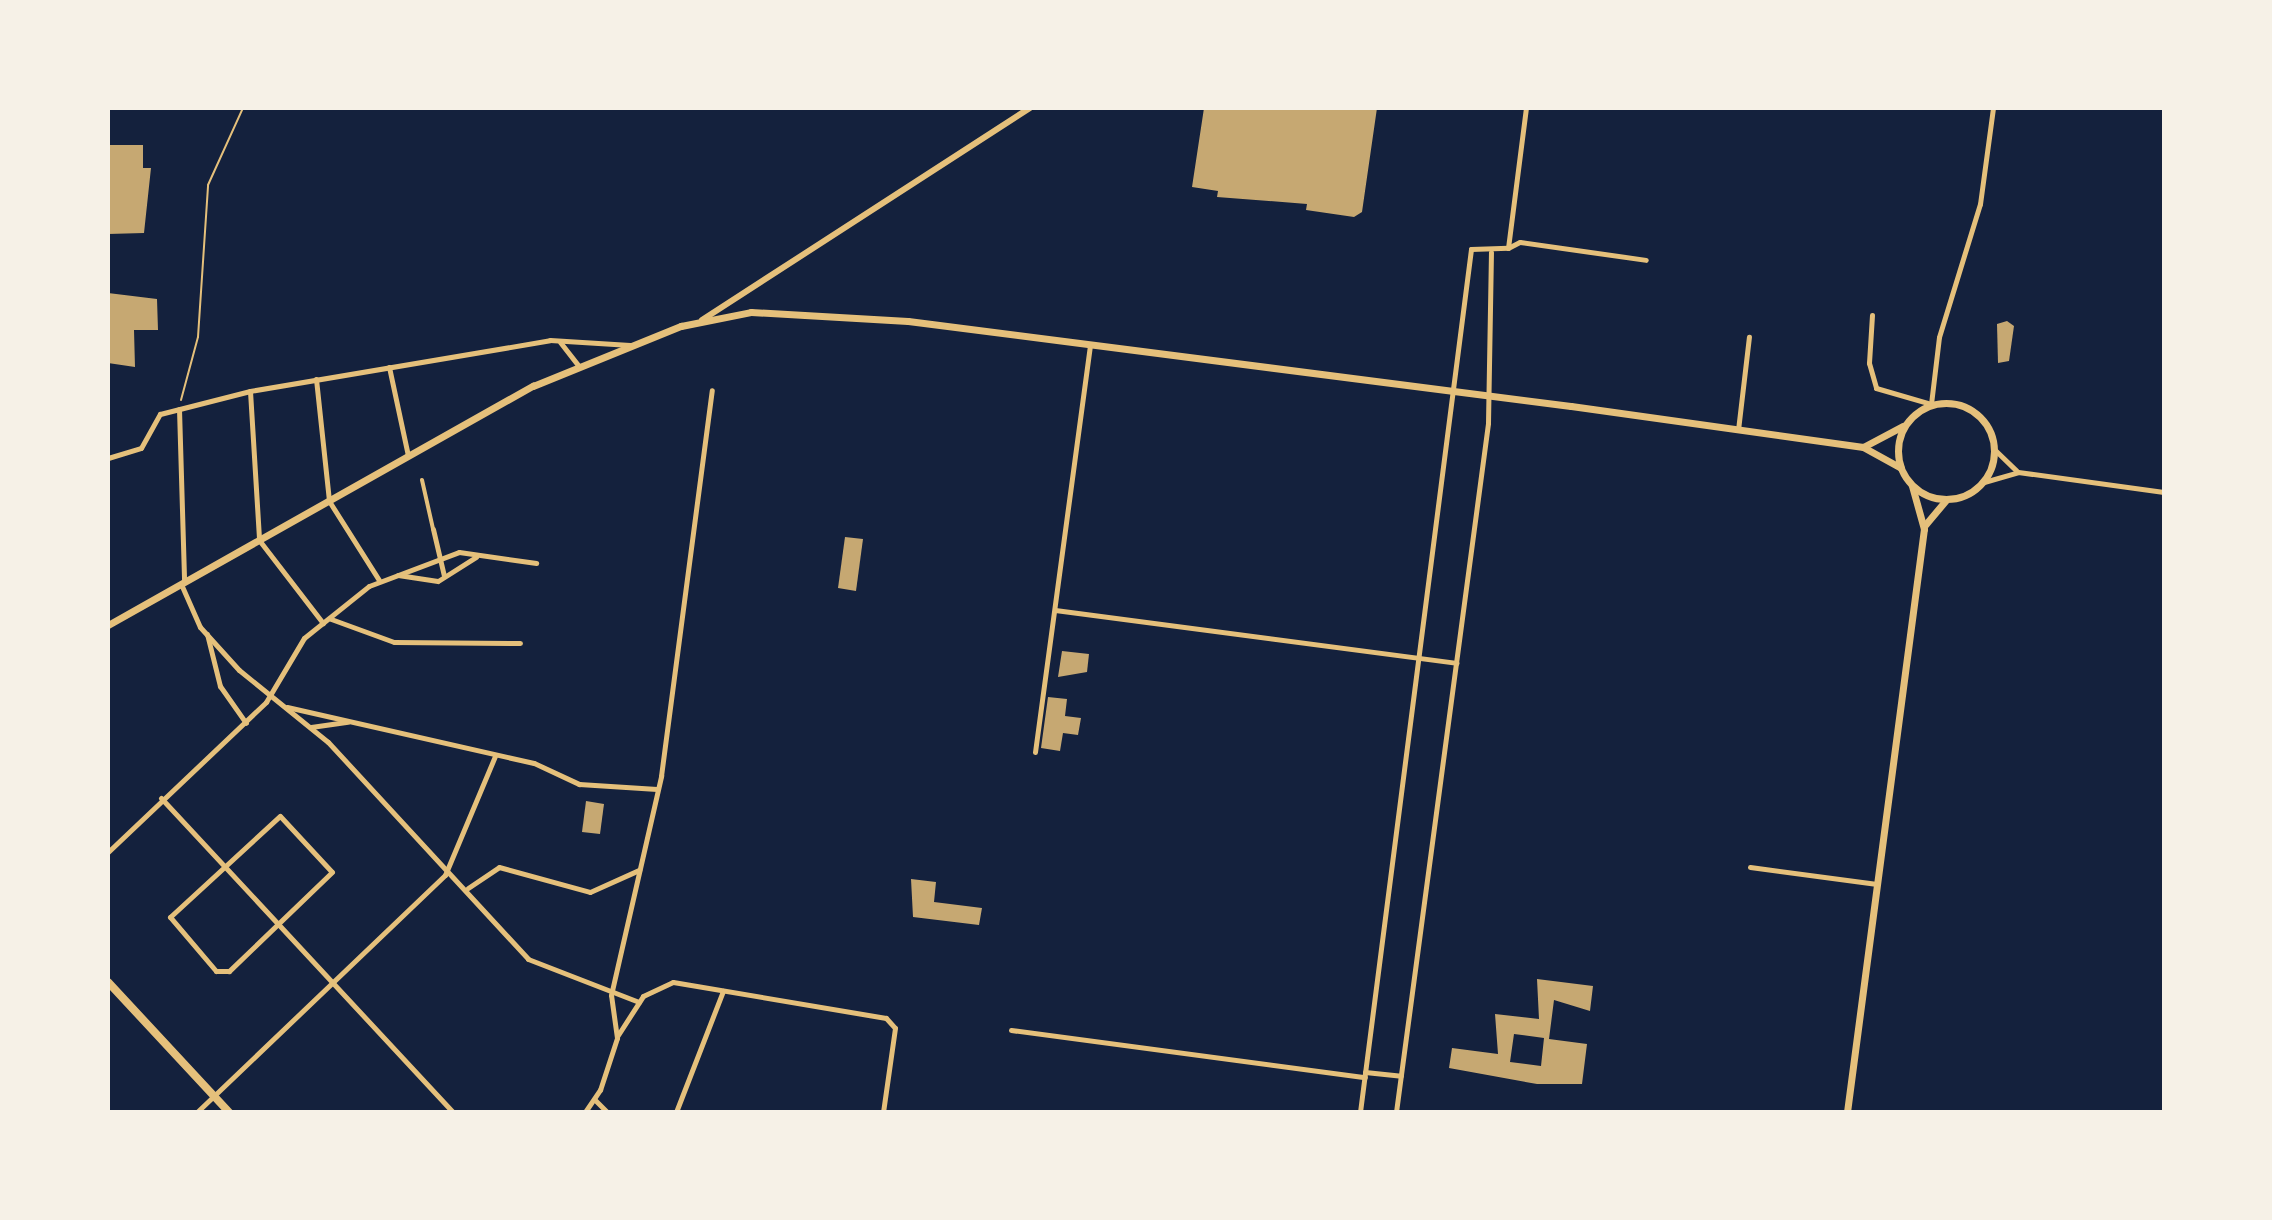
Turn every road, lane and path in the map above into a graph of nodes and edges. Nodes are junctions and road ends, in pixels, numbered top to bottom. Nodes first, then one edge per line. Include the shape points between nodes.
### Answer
1 (243, 108) edge
2 (1030, 108) edge
3 (1526, 108) edge
4 (1993, 108) edge
5 (1508, 248) junction
6 (1491, 252) junction
7 (1646, 260) dead end
8 (1872, 315) dead end
9 (702, 320) junction
10 (1749, 337) dead end
11 (559, 341) junction
12 (630, 345) junction
13 (1090, 345) junction
14 (578, 365) junction
15 (389, 367) junction
16 (316, 379) junction
17 (712, 390) dead end
18 (250, 391) junction
19 (1451, 391) junction
20 (1490, 396) junction
21 (1931, 404) junction
22 (179, 409) junction
23 (1904, 425) junction
24 (1738, 430) junction
25 (1863, 447) junction
26 (1995, 450) junction
27 (408, 457) junction
28 (108, 458) edge
29 (1901, 468) junction
30 (2018, 472) junction
31 (422, 480) dead end
32 (1984, 482) junction
33 (1912, 486) junction
34 (2164, 492) edge
35 (1946, 500) junction
36 (329, 501) junction
37 (433, 529) joint
38 (1924, 529) junction
39 (259, 540) junction
40 (440, 557) junction
41 (478, 557) junction
42 (536, 563) dead end
43 (393, 575) junction
44 (444, 576) junction
45 (379, 580) junction
46 (183, 583) junction
47 (1055, 610) junction
48 (331, 619) junction
49 (323, 623) junction
50 (108, 625) edge
51 (207, 633) junction
52 (520, 643) dead end
53 (1419, 658) junction
54 (1457, 663) junction
55 (271, 695) junction
56 (284, 706) junction
57 (353, 722) junction
58 (246, 723) junction
59 (310, 727) junction
60 (1035, 752) dead end
61 (495, 756) junction
62 (657, 789) junction
63 (161, 798) junction
64 (108, 852) edge
65 (223, 864) junction
66 (1750, 867) dead end
67 (639, 870) junction
68 (445, 875) junction
69 (1877, 884) junction
70 (468, 888) junction
71 (280, 924) junction
72 (108, 982) edge
73 (334, 982) junction
74 (723, 991) junction
75 (611, 995) junction
76 (639, 1002) junction
77 (1011, 1030) dead end
78 (617, 1038) junction
79 (1365, 1074) junction
80 (1401, 1076) junction
81 (214, 1096) junction
82 (595, 1100) junction
83 (197, 1112) edge
84 (229, 1112) edge
85 (453, 1112) edge
86 (585, 1112) edge
87 (607, 1112) edge
88 (676, 1112) edge
89 (883, 1112) edge
90 (1360, 1112) edge
91 (1396, 1112) edge
92 (1847, 1112) edge

1 - 22 path via 208,185 198,337
2 - 9 street
3 - 5 street
4 - 21 street via 1980,204 1939,337
5 - 6 street
5 - 7 street via 1520,242
6 - 19 street via 1471,249
6 - 20 street
8 - 21 street via 1869,363 1876,388
9 - 12 main road
9 - 13 main road via 836,312
10 - 24 street
11 - 12 street
11 - 14 street
11 - 15 street
12 - 14 main road
13 - 19 main road
13 - 47 street
14 - 27 main road
15 - 16 street
15 - 27 street
16 - 18 street
16 - 36 street
17 - 62 street
18 - 22 street
18 - 39 street
19 - 20 main road
19 - 53 street
20 - 24 main road
20 - 54 street
21 - 23 main road
21 - 26 main road via 1973,410
22 - 28 street via 160,414 141,448
22 - 46 street
23 - 25 main road
23 - 29 main road
24 - 25 main road
25 - 29 main road
26 - 30 street
26 - 32 main road
27 - 36 main road
29 - 33 main road
30 - 32 street
30 - 34 street
31 - 37 street
32 - 35 main road
33 - 35 main road
33 - 38 main road
35 - 38 main road
36 - 39 main road
36 - 45 street
37 - 40 street
38 - 69 main road
39 - 46 main road
39 - 49 street
40 - 41 street
40 - 43 street
40 - 44 street
41 - 42 street
41 - 44 street
43 - 44 street
43 - 45 street
45 - 48 street
46 - 50 main road
46 - 51 street
47 - 53 street
47 - 60 street
48 - 49 street
48 - 52 street via 394,642
49 - 55 street via 304,638
51 - 55 street
51 - 58 street via 220,686
53 - 54 street
53 - 79 street
54 - 80 street
55 - 56 street
55 - 58 street
56 - 57 street
56 - 59 street
57 - 59 street
57 - 61 street
58 - 63 street
59 - 68 street
61 - 62 street via 534,763 579,784
61 - 68 street
62 - 67 street
63 - 64 street
63 - 65 street
65 - 71 street
65 - 71 street via 272,818 287,819 332,872
65 - 71 street via 170,917 216,971 229,971
66 - 69 street
67 - 70 street via 590,892 499,867
67 - 75 street
68 - 70 street
68 - 73 street
69 - 92 main road
70 - 75 street via 537,967
71 - 73 street
72 - 81 main road
73 - 81 street
73 - 85 street
74 - 76 street via 666,983
74 - 88 street
74 - 89 street via 892,1021
75 - 76 street
75 - 78 street
76 - 78 street
77 - 79 street
78 - 82 street
79 - 80 street
79 - 90 street
80 - 91 street
81 - 83 street
81 - 84 main road
82 - 86 street
82 - 87 street

